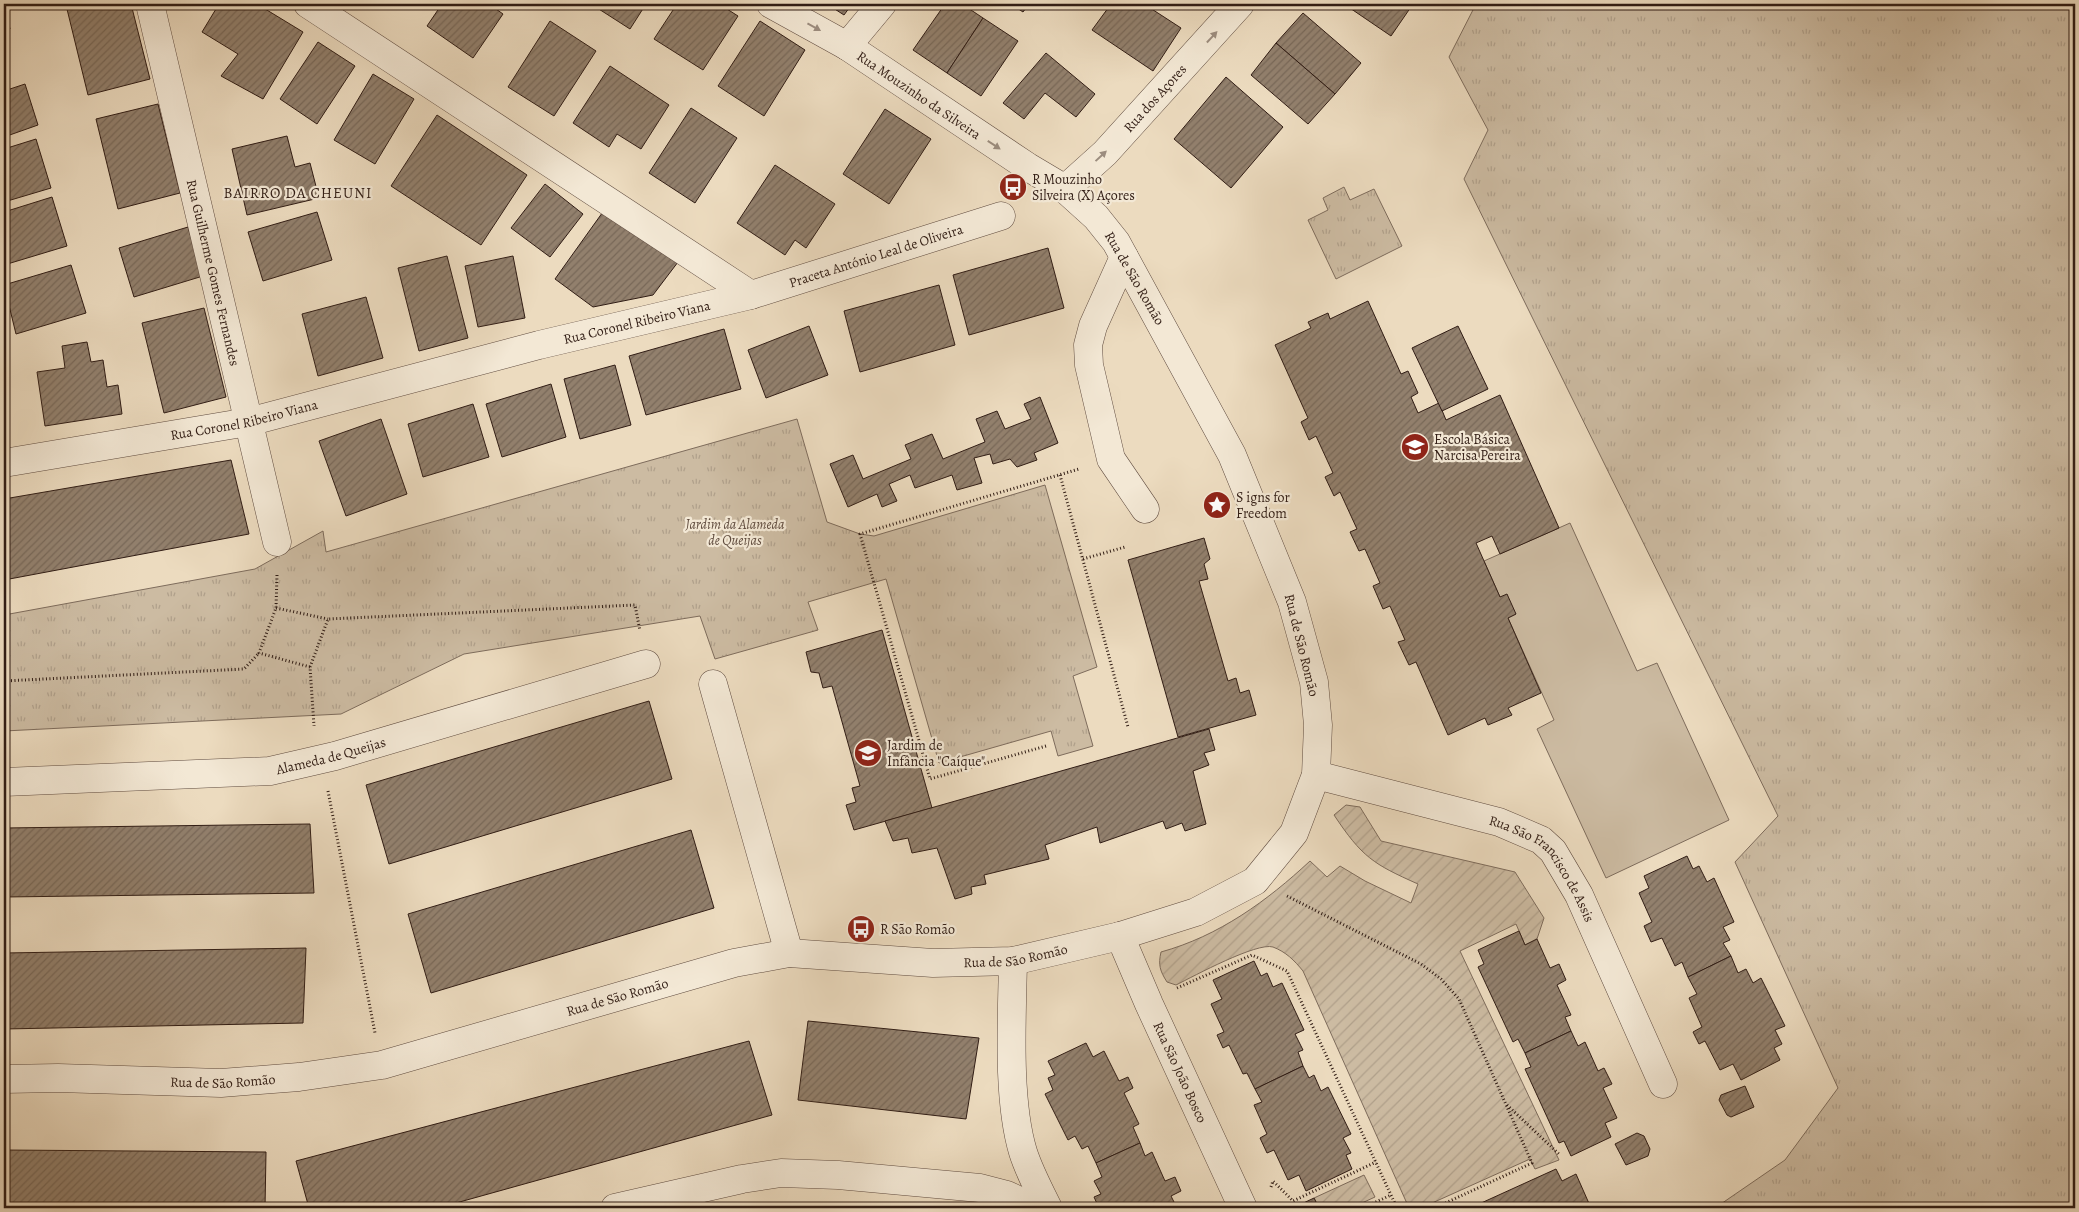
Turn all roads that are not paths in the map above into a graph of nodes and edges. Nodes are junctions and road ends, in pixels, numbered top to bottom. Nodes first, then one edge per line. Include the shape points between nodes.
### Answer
1 (150, 4) edge
2 (308, 4) edge
3 (771, 4) edge
4 (882, 4) edge
5 (1240, 4) edge
6 (847, 46) junction
7 (1065, 189) junction
8 (1001, 216) dead end
9 (1124, 257) junction
10 (751, 295) junction
11 (248, 422) junction
12 (4, 463) edge
13 (1145, 509) dead end
14 (277, 542) road end
15 (646, 664) road end
16 (713, 684) dead end
17 (1316, 775) junction
18 (4, 782) edge
19 (1120, 936) junction
20 (789, 953) junction
21 (1013, 961) junction
22 (4, 1079) edge
23 (1663, 1084) dead end
24 (615, 1208) edge
25 (1034, 1208) edge
26 (1048, 1208) edge
27 (1243, 1208) edge

1 - 11 street, Rua Guilherme Gomes Fernandes
2 - 10 street
3 -> 6 street, Rua Mouzinho da Silveira
4 - 6 street
7 -> 5 street, Rua dos Açores via 1105,153
6 -> 7 street, Rua Mouzinho da Silveira
7 - 9 street, Rua de São Romão via 1107,229
8 - 10 street, Praceta António Leal de Oliveira
9 - 13 street via 1093,326 1088,345 1111,459
9 - 17 street, Rua de São Romão via 1232,456 1288,587 1316,696
10 - 11 street, Rua Coronel Ribeiro Viana via 539,345
11 - 12 street, Rua Coronel Ribeiro Viana
11 - 14 street, Rua Guilherme Gomes Fernandes
15 - 18 street, Alameda de Queijas via 322,760 270,771
16 - 20 street
17 - 19 street, Rua de São Romão via 1294,833 1256,881 1196,912
17 - 23 street, Rua São Francisco de Assis via 1499,822 1540,840 1553,851 1579,895
19 - 21 street, Rua de São Romão
19 - 27 street, Rua São João Bosco
20 - 21 street, Rua de São Romão via 932,963
20 - 22 street, Rua de São Romão via 734,963 382,1065 289,1078 220,1083
21 - 26 street via 1012,1037 1016,1110 1023,1152
24 - 25 street via 781,1173 980,1188

